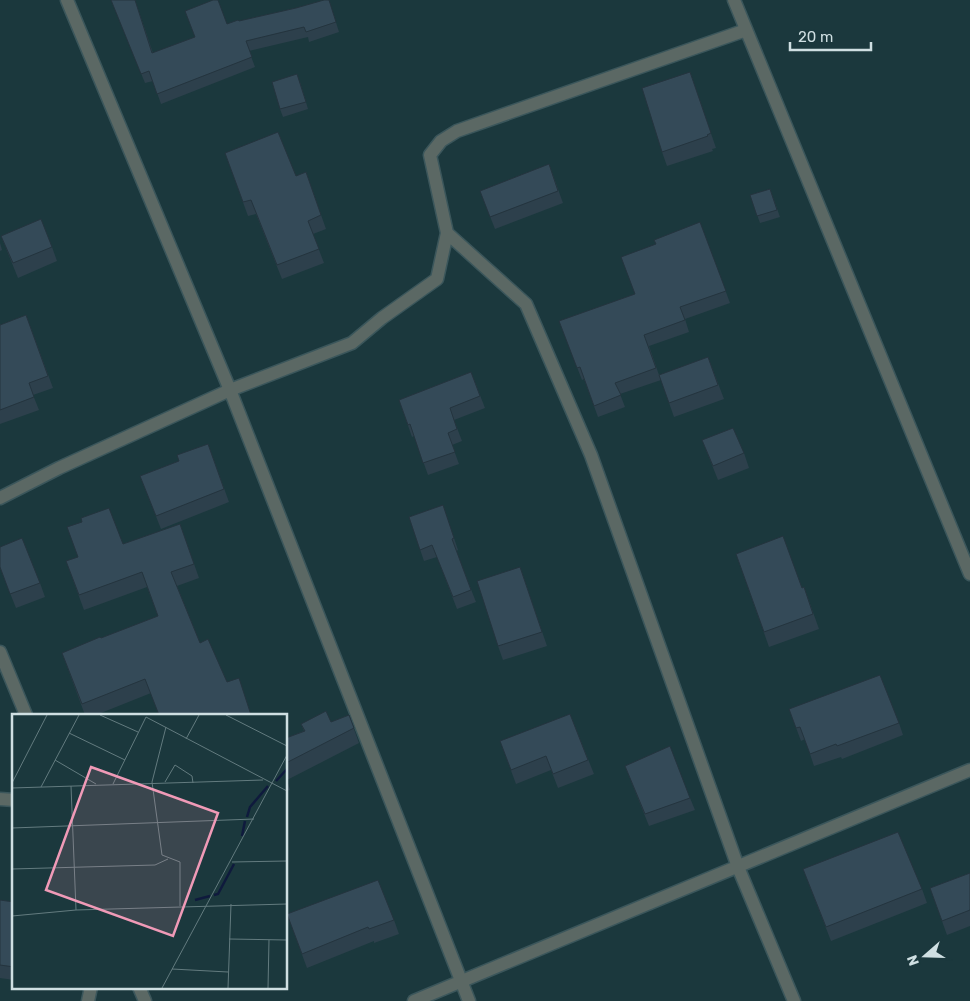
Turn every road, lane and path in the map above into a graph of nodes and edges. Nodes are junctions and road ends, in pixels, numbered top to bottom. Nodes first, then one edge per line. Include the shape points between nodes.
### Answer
1 (67, 0) edge
2 (734, 0) edge
3 (746, 30) junction
4 (447, 232) junction
5 (230, 390) junction
6 (0, 498) edge
7 (970, 574) edge
8 (0, 652) edge
9 (26, 714) edge
10 (970, 770) edge
11 (738, 867) junction
12 (462, 982) junction
13 (91, 988) edge
14 (139, 988) edge
15 (88, 1001) edge
16 (145, 1001) edge
17 (414, 1001) edge
18 (469, 1001) edge
19 (794, 1001) edge

1 - 5 street
2 - 3 street
3 - 4 street via 457,131 441,141 430,155
3 - 7 street
4 - 5 street via 437,279 352,342
4 - 11 street via 526,304 591,455
5 - 6 street
5 - 12 street
8 - 9 street
10 - 11 street
11 - 12 street
11 - 19 street
12 - 17 street
12 - 18 street
13 - 15 street
14 - 16 street

